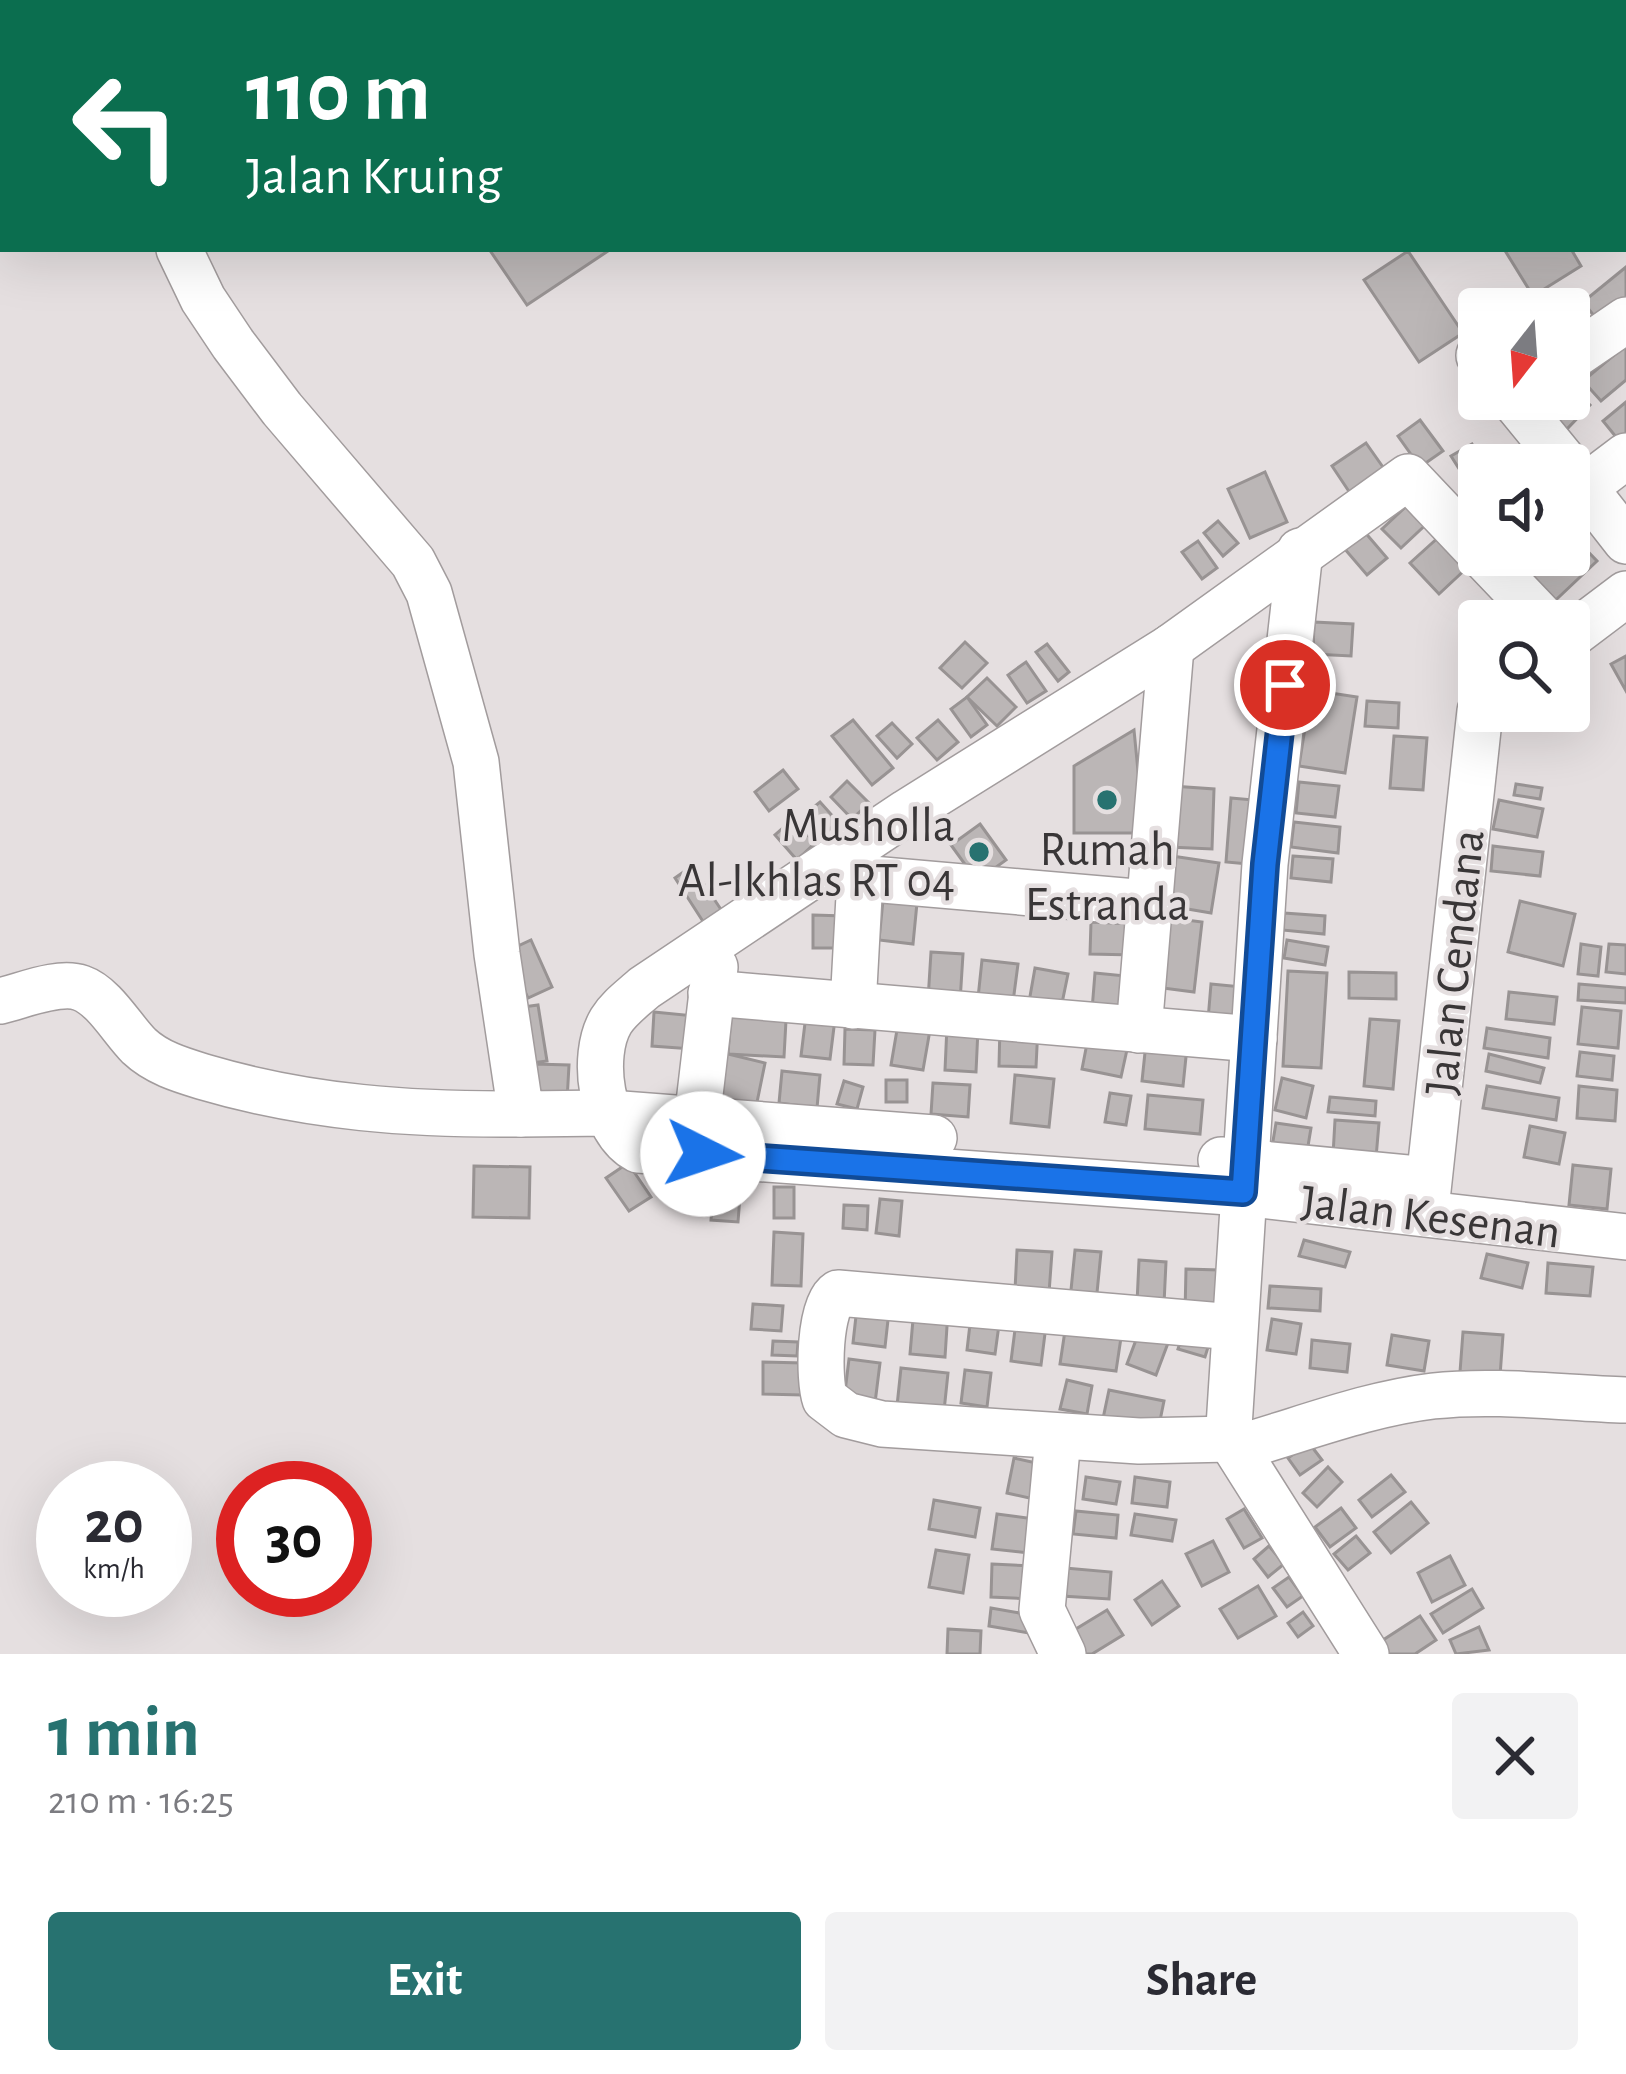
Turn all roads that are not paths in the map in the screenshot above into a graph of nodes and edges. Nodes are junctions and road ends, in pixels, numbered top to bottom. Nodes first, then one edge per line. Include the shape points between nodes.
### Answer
1 (180, 252) edge
2 (1626, 320) edge
3 (1590, 345) edge
4 (1530, 420) edge
5 (1549, 444) edge
6 (1626, 456) edge
7 (1590, 468) edge
8 (1590, 495) edge
9 (1458, 529) edge
10 (1626, 541) edge
11 (1300, 551) junction
12 (1503, 576) edge
13 (1626, 594) edge
14 (1525, 600) edge
15 (1590, 622) edge
16 (1172, 647) junction
17 (1478, 732) edge
18 (852, 866) junction
19 (1147, 903) junction
20 (719, 940) junction
21 (711, 993) junction
22 (0, 1000) edge
23 (853, 1006) junction
24 (1139, 1030) junction
25 (1254, 1040) junction
26 (608, 1113) junction
27 (521, 1114) junction
28 (698, 1120) junction
29 (1245, 1177) junction
30 (1427, 1196) junction
31 (1626, 1237) edge
32 (1234, 1327) junction
33 (1626, 1400) edge
34 (1058, 1438) junction
35 (1233, 1444) junction
36 (1064, 1654) edge
37 (1366, 1654) edge

1 - 27 street via 233,344 413,562 429,592 476,762
2 - 3 street
4 - 5 street
6 - 7 street
8 - 10 street
9 - 11 street via 1408,477
11 - 16 street
11 - 25 street
12 - 14 street
13 - 15 street
16 - 18 street
16 - 19 street
17 - 30 street, Jalan Cendana
18 - 19 street
18 - 20 street
18 - 23 street
19 - 24 street
20 - 21 street
20 - 26 street via 644,988 611,1021 602,1051
21 - 23 street
21 - 28 street
22 - 27 street via 81,988 166,1064 284,1098
23 - 24 street
24 - 25 street
25 - 29 street
26 - 27 street
26 - 28 street
26 - 29 street, Jalan Kesenan via 638,1150
28 - 29 street
29 - 30 street, Jalan Kesenan
29 - 32 street
30 - 31 street, Jalan Kesenan
32 - 34 street via 844,1294 829,1299 822,1391 846,1415
32 - 35 street
33 - 35 street via 1431,1396
34 - 35 street
34 - 36 street via 1042,1610
35 - 37 street

